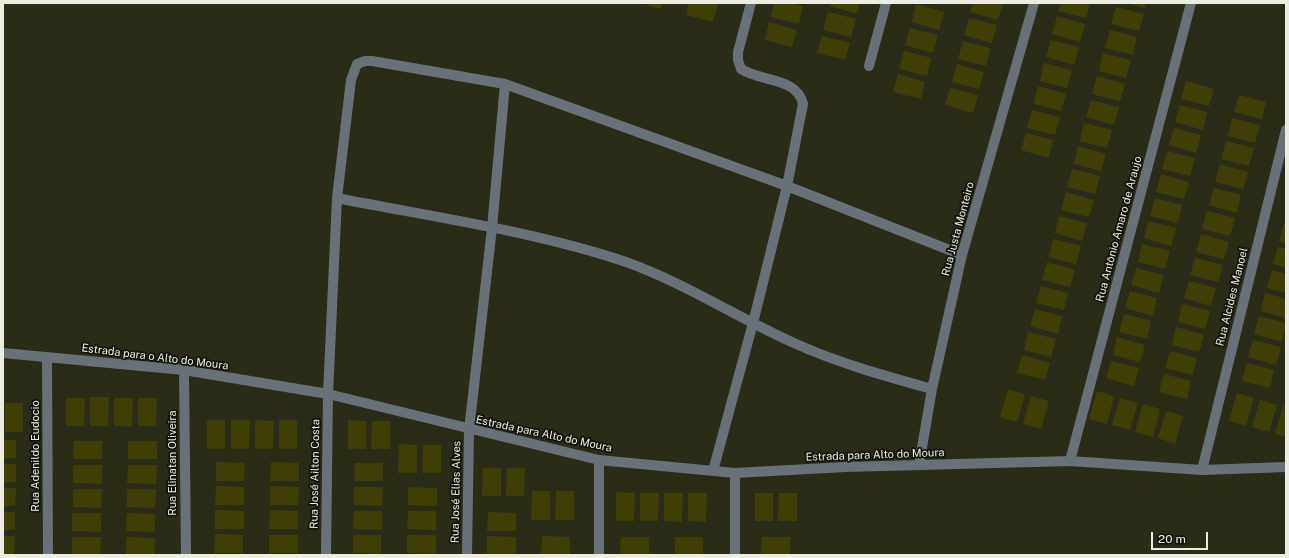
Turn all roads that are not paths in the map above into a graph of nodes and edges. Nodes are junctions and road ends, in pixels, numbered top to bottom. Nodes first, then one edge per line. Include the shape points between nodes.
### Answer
1 (751, 3) edge
2 (886, 3) edge
3 (1034, 3) edge
4 (1191, 3) edge
5 (869, 66) dead end
6 (505, 84) junction
7 (1286, 130) edge
8 (787, 186) junction
9 (337, 198) junction
10 (492, 228) junction
11 (962, 255) junction
12 (754, 324) junction
13 (3, 353) edge
14 (47, 358) junction
15 (184, 370) junction
16 (932, 389) junction
17 (328, 394) junction
18 (469, 430) junction
19 (599, 460) junction
20 (1070, 460) junction
21 (919, 465) junction
22 (1286, 467) edge
23 (712, 470) junction
24 (1202, 470) junction
25 (735, 473) junction
26 (48, 555) edge
27 (186, 555) edge
28 (326, 555) edge
29 (467, 555) edge
30 (599, 555) edge
31 (735, 555) edge

1 - 8 street via 738,52 741,69 756,77 787,84 801,96 803,104
2 - 5 street
3 - 11 street, Rua Justa Monteiro
4 - 20 street, Rua Antônio Amaro de Araujo
6 - 8 street, Rua José Ailton Costa
6 - 9 street, Rua José Ailton Costa via 365,60 357,64 351,80
6 - 10 street, Rua José Elias Alves
7 - 24 street, Rua Alcides Manoel
8 - 11 street, Rua José Ailton Costa
8 - 12 street
9 - 10 street
9 - 17 street, Rua José Ailton Costa
10 - 12 street via 570,246 626,263 663,277
10 - 18 street, Rua José Elias Alves
11 - 16 street, Rua Justa Monteiro
12 - 16 street via 821,355
12 - 23 street
13 - 14 street, Estrada para o Alto do Moura
14 - 15 street, Estrada para o Alto do Moura
14 - 26 street, Rua Adenildo Eudocio
15 - 17 street, Estrada para o Alto do Moura
15 - 27 street, Rua Elinatan Oliveira
16 - 21 street, Rua Justa Monteiro
17 - 18 street, Estrada para o Alto do Moura
17 - 28 street, Rua José Ailton Costa
18 - 19 street, Estrada para Alto do Moura
18 - 29 street, Rua José Elias Alves
19 - 23 street, Estrada para Alto do Moura
19 - 30 street
20 - 21 street, Estrada para Alto do Moura
20 - 24 street, Estrada para Alto do Moura
21 - 25 street, Estrada para Alto do Moura
22 - 24 street, Estrada para Alto do Moura
23 - 25 street, Estrada para Alto do Moura
25 - 31 street

